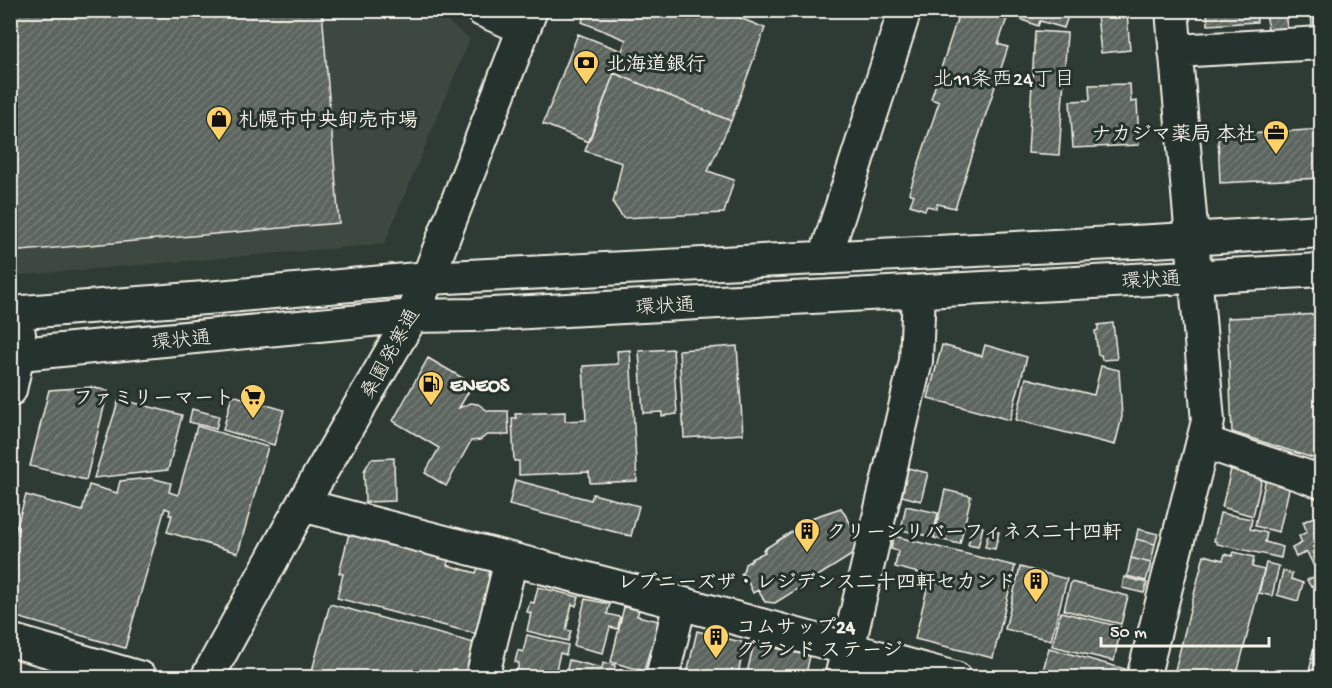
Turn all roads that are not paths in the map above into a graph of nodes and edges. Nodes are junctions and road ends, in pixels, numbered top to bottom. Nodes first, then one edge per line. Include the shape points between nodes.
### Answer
1 (482, 10) edge
2 (904, 10) edge
3 (1172, 10) edge
4 (527, 19) edge
5 (1322, 43) edge
6 (1175, 51) junction
7 (1322, 231) edge
8 (1192, 239) junction
9 (825, 258) junction
10 (1322, 270) edge
11 (1195, 276) junction
12 (428, 278) junction
13 (919, 292) junction
14 (16, 312) edge
15 (412, 316) junction
16 (14, 354) edge
17 (10, 390) edge
18 (1204, 442) junction
19 (1322, 482) edge
20 (302, 505) junction
21 (510, 560) junction
22 (680, 603) junction
23 (10, 640) edge
24 (845, 663) edge
25 (141, 678) edge
26 (207, 678) edge
27 (482, 678) edge
28 (662, 678) edge
29 (955, 678) edge
30 (1143, 678) edge

1 - 4 street
2 - 9 street
3 - 6 street
4 - 12 street, 桑園発寒通
5 - 6 street
6 - 8 street
7 - 8 street, 環状通
8 - 9 street, 環状通
8 - 11 street
9 - 12 street, 環状通
10 - 11 street, 環状通
11 - 13 street, 環状通
11 - 18 street via 1208,421
12 - 14 street, 環状通
12 - 15 street, 桑園発寒通
13 - 15 street, 環状通
13 - 24 street via 916,361
14 - 16 street
15 - 16 street, 環状通
15 - 20 street, 桑園発寒通
16 - 17 street
18 - 19 street
18 - 30 street
20 - 21 street
20 - 26 street, 桑園発寒通
21 - 22 street
21 - 27 street
22 - 24 street
22 - 28 street
23 - 25 street
24 - 29 street

